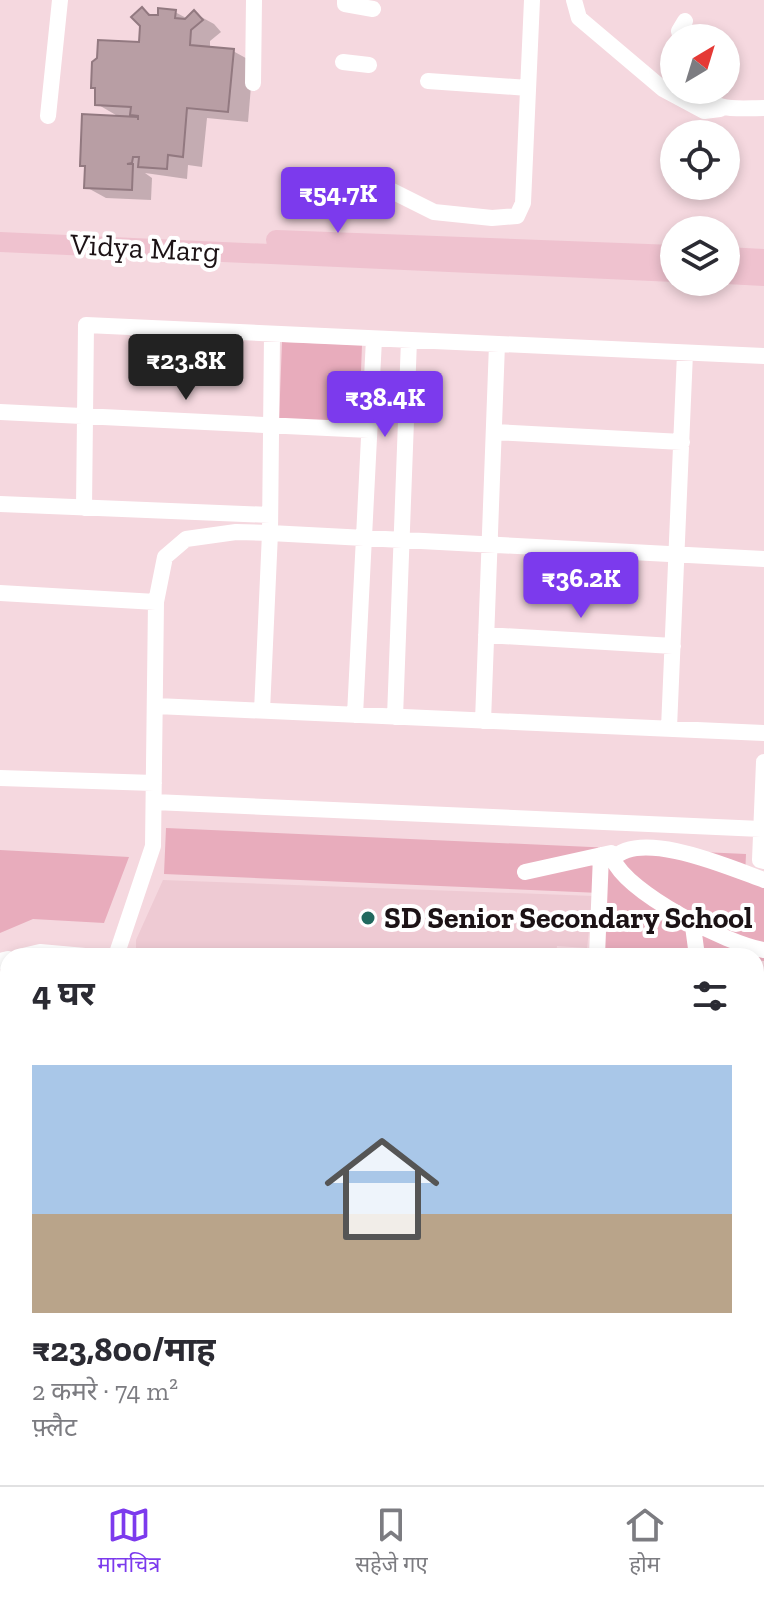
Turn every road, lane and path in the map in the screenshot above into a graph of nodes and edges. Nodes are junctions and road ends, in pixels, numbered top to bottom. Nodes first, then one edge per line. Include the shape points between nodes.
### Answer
1 (60, 0) edge
2 (255, 0) edge
3 (345, 0) edge
4 (532, 0) edge
5 (574, 0) edge
6 (373, 9) dead end
7 (343, 62) dead end
8 (369, 65) dead end
9 (428, 81) dead end
10 (253, 83) dead end
11 (528, 88) junction
12 (712, 104) edge
13 (764, 108) edge
14 (720, 109) junction
15 (48, 116) dead end
16 (376, 183) dead end
17 (0, 230) edge
18 (0, 242) edge
19 (660, 254) edge
20 (740, 258) edge
21 (764, 259) edge
22 (660, 271) edge
23 (740, 275) edge
24 (764, 276) edge
25 (272, 334) junction
26 (374, 339) junction
27 (409, 340) junction
28 (497, 344) junction
29 (685, 353) junction
30 (764, 356) edge
31 (0, 412) edge
32 (84, 417) junction
33 (270, 426) junction
34 (369, 430) junction
35 (494, 432) junction
36 (682, 442) junction
37 (0, 504) edge
38 (84, 508) junction
39 (270, 515) junction
40 (270, 533) junction
41 (364, 537) junction
42 (400, 539) junction
43 (490, 544) junction
44 (677, 554) junction
45 (764, 559) edge
46 (0, 593) edge
47 (156, 602) junction
48 (486, 635) junction
49 (673, 646) junction
50 (156, 706) junction
51 (262, 711) junction
52 (355, 715) junction
53 (395, 717) junction
54 (483, 721) junction
55 (669, 728) junction
56 (764, 733) edge
57 (764, 762) edge
58 (0, 778) edge
59 (154, 783) junction
60 (154, 802) junction
61 (761, 829) junction
62 (620, 850) junction
63 (601, 855) junction
64 (764, 861) edge
65 (525, 872) dead end
66 (764, 880) edge
67 (692, 919) junction
68 (119, 948) edge
69 (598, 948) edge
70 (696, 948) edge
71 (759, 948) edge

1 - 15 street
2 - 10 street
3 - 6 street
4 - 11 street
5 - 14 street via 579,18 663,89 704,111
7 - 8 street
9 - 11 street
11 - 16 street via 523,203 517,216 434,212
12 - 14 street
13 - 14 street
17 - 19 main road, Vidya Marg
18 - 22 main road, Vidya Marg
20 - 21 main road
23 - 24 main road
25 - 26 street
25 - 32 street via 86,325
25 - 33 street
26 - 27 street
26 - 34 street
27 - 28 street
27 - 42 street
28 - 29 street
28 - 35 street
29 - 30 street
29 - 36 street
31 - 32 street
32 - 33 street
32 - 38 street
33 - 34 street
33 - 39 street
34 - 41 street
35 - 36 street
35 - 43 street
36 - 44 street
37 - 38 street
38 - 39 street
39 - 40 street
40 - 41 street
40 - 47 street via 186,539 165,557
40 - 51 street
41 - 42 street
41 - 52 street
42 - 43 street
42 - 53 street
43 - 44 street
43 - 48 street
44 - 45 street
44 - 49 street
46 - 47 street
47 - 50 street
48 - 49 street
48 - 54 street
49 - 55 street
50 - 51 street
50 - 59 street
51 - 52 street
52 - 53 street
53 - 54 street
54 - 55 street
55 - 56 street
57 - 61 street
58 - 59 street
59 - 60 street
60 - 61 street
60 - 68 street via 153,846
61 - 64 street
62 - 63 street
62 - 66 street via 674,851
62 - 67 street via 613,859 618,870 658,903
63 - 65 street
63 - 69 street
67 - 70 street
67 - 71 street

